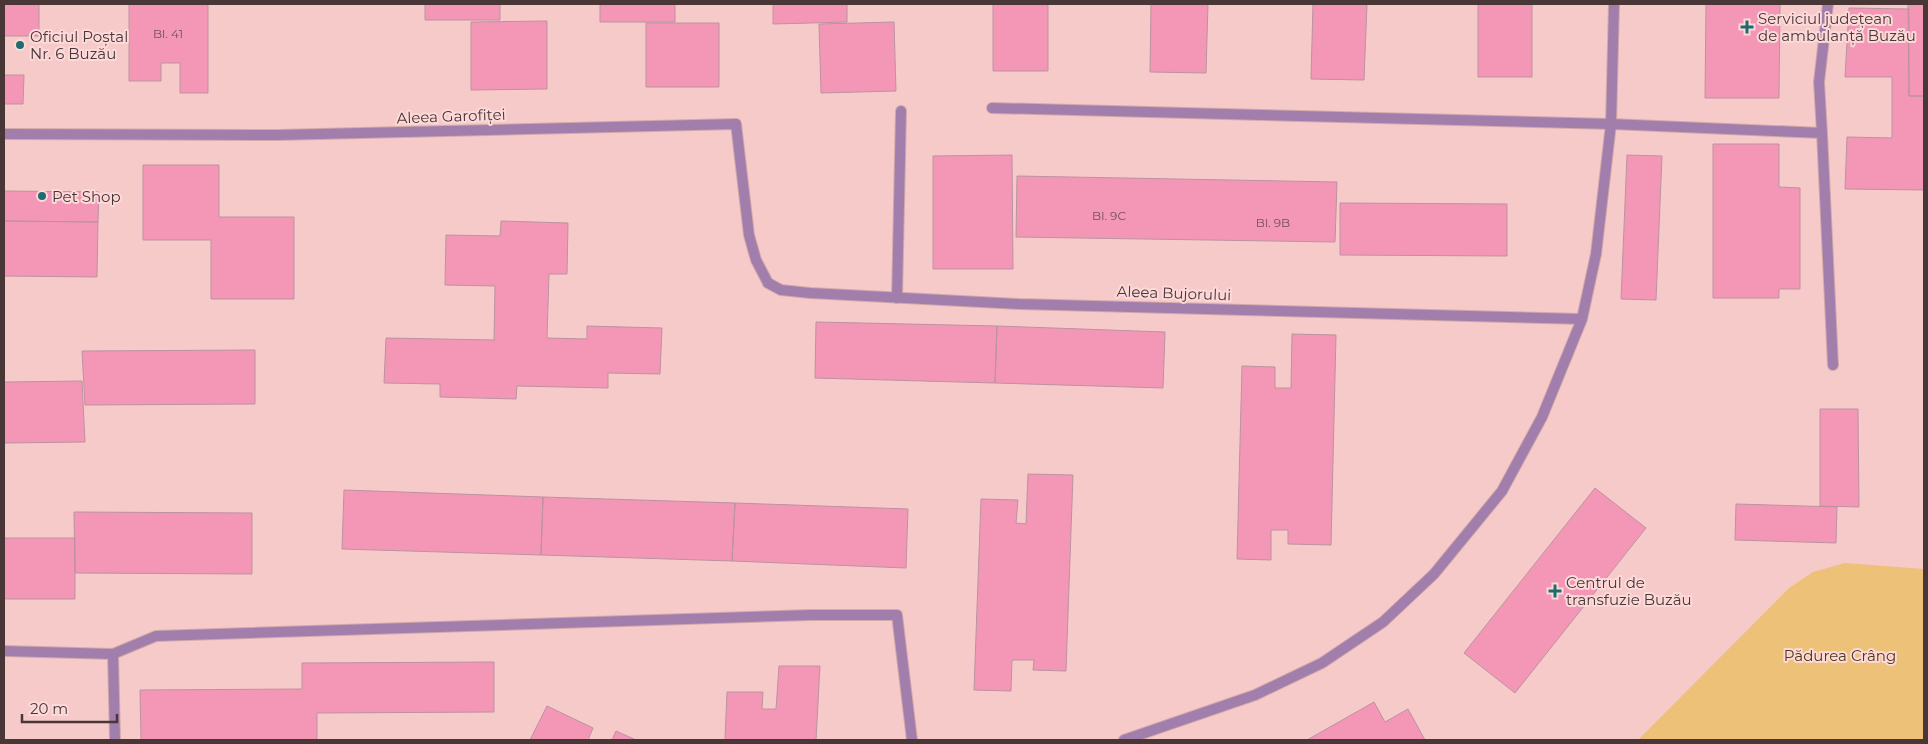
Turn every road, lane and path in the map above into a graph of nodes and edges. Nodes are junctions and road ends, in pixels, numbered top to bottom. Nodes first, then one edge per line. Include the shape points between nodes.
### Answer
1 (1614, 4) edge
2 (1828, 4) edge
3 (992, 108) dead end
4 (901, 111) dead end
5 (1611, 124) junction
6 (1822, 133) junction
7 (4, 134) edge
8 (768, 283) joint
9 (897, 298) junction
10 (1582, 319) junction
11 (1834, 365) dead end
12 (4, 651) edge
13 (113, 654) junction
14 (115, 740) edge
15 (912, 740) edge
16 (1124, 740) edge

1 - 5 street
2 - 6 street via 1819,82
3 - 5 street
4 - 9 street
5 - 6 street
5 - 10 street via 1596,254
6 - 11 street
7 - 8 street, Aleea Garofiței via 323,135 736,124 748,235
8 - 9 street, Aleea Bujorului via 781,290
9 - 10 street, Aleea Bujorului
10 - 16 street via 1542,417 1502,491 1434,574 1383,622 1322,663 1255,695
12 - 13 street
13 - 14 street
13 - 15 street via 156,636 897,615

